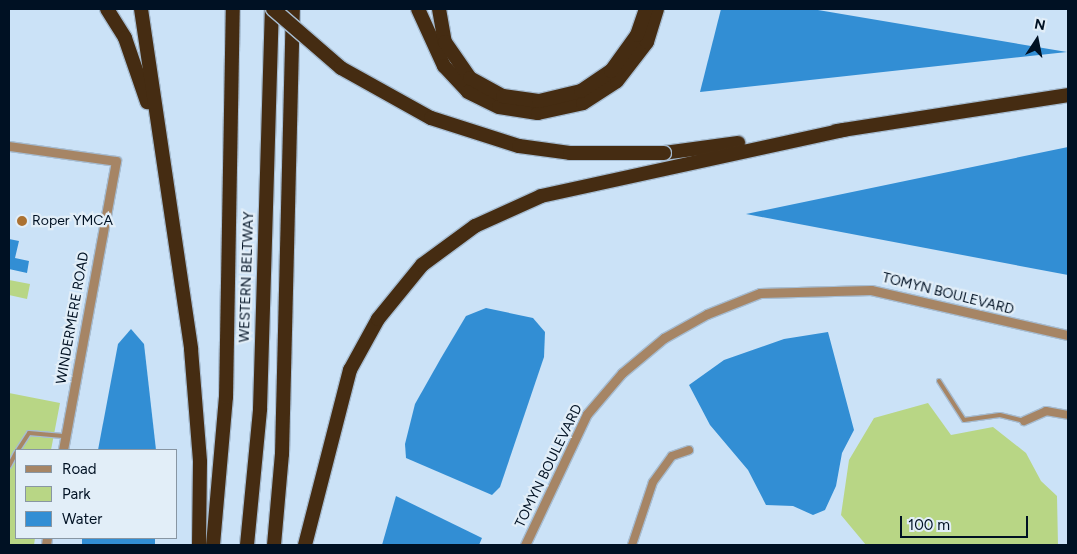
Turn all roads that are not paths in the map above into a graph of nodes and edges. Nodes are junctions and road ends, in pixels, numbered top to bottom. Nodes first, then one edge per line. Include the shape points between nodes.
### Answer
1 (107, 9) edge
2 (234, 9) edge
3 (273, 9) edge
4 (293, 9) edge
5 (418, 9) edge
6 (439, 9) edge
7 (646, 9) edge
8 (657, 9) edge
9 (141, 10) edge
10 (1068, 95) edge
11 (844, 130) junction
12 (9, 146) edge
13 (170, 209) junction
14 (1068, 335) edge
15 (939, 381) dead end
16 (1068, 415) edge
17 (1024, 421) joint
18 (66, 436) junction
19 (19, 449) edge
20 (63, 449) edge
21 (689, 450) dead end
22 (199, 545) edge
23 (212, 545) edge
24 (247, 545) edge
25 (274, 545) edge
26 (305, 545) edge
27 (525, 545) edge
28 (632, 545) edge

1 - 13 highway via 125,38 143,87
2 - 23 highway, WESTERN BELTWAY via 226,388
3 - 11 highway, bridge via 340,68 384,96 440,122 519,146 570,153 664,153
3 - 24 highway, WESTERN BELTWAY via 260,408
4 - 25 highway via 282,454
5 - 8 highway via 444,66 468,92 499,107 538,113 583,103 617,81 647,42
6 - 7 highway via 445,42 470,78 503,96 539,101 581,91 611,71 630,48
9 - 13 highway
10 - 11 highway
11 - 26 highway via 599,180 541,196 475,226 422,265 378,319 350,370
12 - 18 street, WINDERMERE ROAD via 116,161
13 - 22 highway via 196,403
14 - 27 street, TOMYN BOULEVARD via 871,290 760,293 707,314 664,338 622,372 587,414
15 - 17 lane via 964,420 1000,415
16 - 17 street via 1046,411
18 - 19 lane via 29,433
18 - 20 street, WINDERMERE ROAD
21 - 28 street via 672,456 653,482

